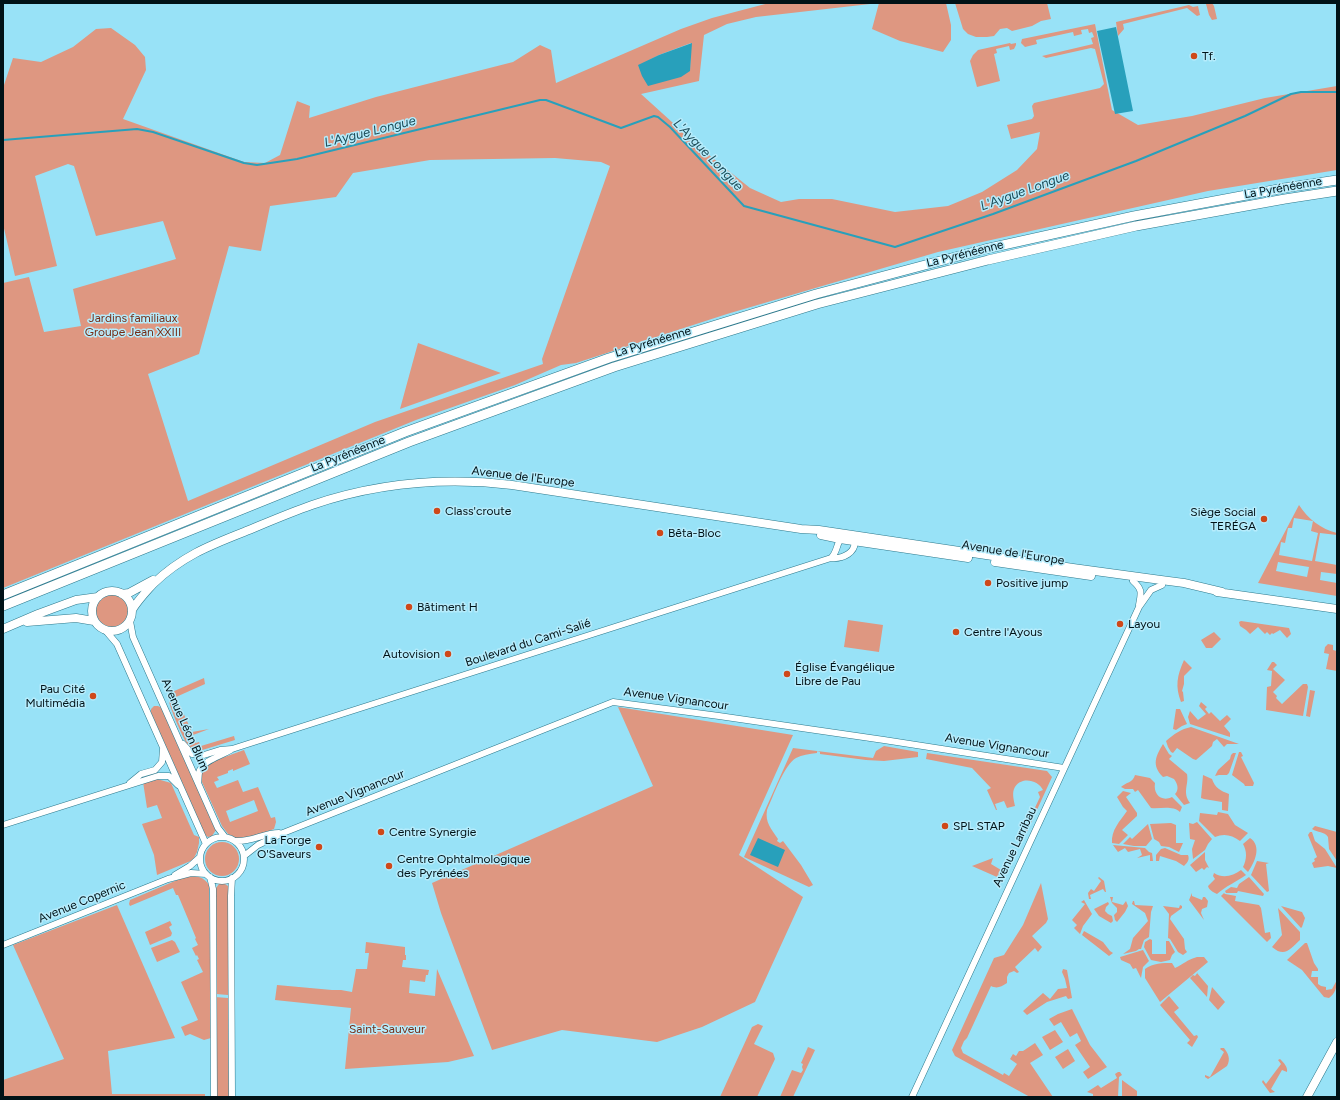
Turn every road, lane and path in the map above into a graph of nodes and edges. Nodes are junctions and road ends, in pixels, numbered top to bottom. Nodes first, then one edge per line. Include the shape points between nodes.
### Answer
1 (1337, 180) edge
2 (1337, 191) edge
3 (848, 537) junction
4 (831, 558) junction
5 (163, 575) junction
6 (1133, 581) junction
7 (1162, 585) junction
8 (1222, 592) junction
9 (122, 594) junction
10 (3, 595) edge
11 (98, 597) junction
12 (3, 606) edge
13 (1139, 607) junction
14 (1337, 609) edge
15 (132, 610) junction
16 (94, 621) junction
17 (130, 621) junction
18 (18, 623) junction
19 (3, 629) edge
20 (106, 631) junction
21 (179, 740) junction
22 (163, 747) junction
23 (232, 750) junction
24 (1064, 768) junction
25 (198, 783) junction
26 (127, 786) junction
27 (182, 790) junction
28 (3, 825) edge
29 (283, 833) junction
30 (225, 837) junction
31 (236, 841) junction
32 (206, 844) junction
33 (244, 856) junction
34 (200, 857) junction
35 (208, 875) junction
36 (232, 878) junction
37 (168, 879) junction
38 (3, 945) edge
39 (1337, 1042) edge
40 (214, 1097) edge
41 (232, 1097) edge
42 (912, 1097) edge
43 (1307, 1097) edge

1 - 10 highway, La Pyrénéenne via 1134,216 985,249 816,294 653,344 406,432
2 - 12 highway, La Pyrénéenne via 1136,226 988,260 817,304 621,365 409,442
3 - 4 street
3 - 4 street, Boulevard du Cami-Salié via 851,552 839,559
3 - 5 main road, Avenue de l'Europe via 818,535 801,529 512,485 459,481 426,482 369,489 311,505 195,553 178,562
3 - 6 main road, Avenue de l'Europe via 1072,574
3 - 8 main road, Avenue de l'Europe via 1184,583
4 - 23 street, Boulevard du Cami-Salié
5 - 9 main road, Avenue de l'Europe
5 - 15 main road, Avenue de l'Europe via 139,599
6 - 7 main road, Avenue de l'Europe
6 - 13 street, Avenue Larribau via 1141,592
7 - 8 main road, Avenue de l'Europe
7 - 13 street, Avenue Larribau via 1151,590
8 - 14 main road, Avenue de l'Europe
9 - 11 main road via 112,591
9 - 15 main road via 130,603
11 - 16 main road via 92,608
11 - 18 main road via 76,600
13 - 24 street, Avenue Larribau
15 - 17 main road
16 - 18 main road via 76,618
16 - 20 main road
17 - 20 main road via 120,630
17 - 21 street, Avenue Léon Blum via 133,637
18 - 19 main road
20 - 22 street via 117,644
21 - 23 street, Boulevard du Cami-Salié via 192,754 204,755 220,750
21 - 25 street, Avenue Léon Blum
22 - 26 street via 162,762 159,766 155,770 141,774
22 - 27 street
23 - 25 street, Boulevard du Cami-Salié via 206,761 200,770
24 - 29 street, Avenue Vignancour via 860,736 613,702
24 - 42 street, Avenue Larribau
25 - 30 street, Avenue Léon Blum via 218,828
26 - 27 street via 158,776 169,776
26 - 28 street
27 - 32 street
29 - 31 street, Avenue Vignancour via 269,833 245,842
29 - 33 street, Avenue Vignancour via 258,845
30 - 31 street
30 - 32 street via 211,839
31 - 33 street
32 - 34 street
33 - 36 street via 244,864
34 - 35 street via 200,863
34 - 37 street, Avenue Copernic
35 - 36 street via 217,880
35 - 37 street, Avenue Copernic via 191,872
35 - 40 street via 213,889
36 - 41 street
37 - 38 street, Avenue Copernic
39 - 43 main road

